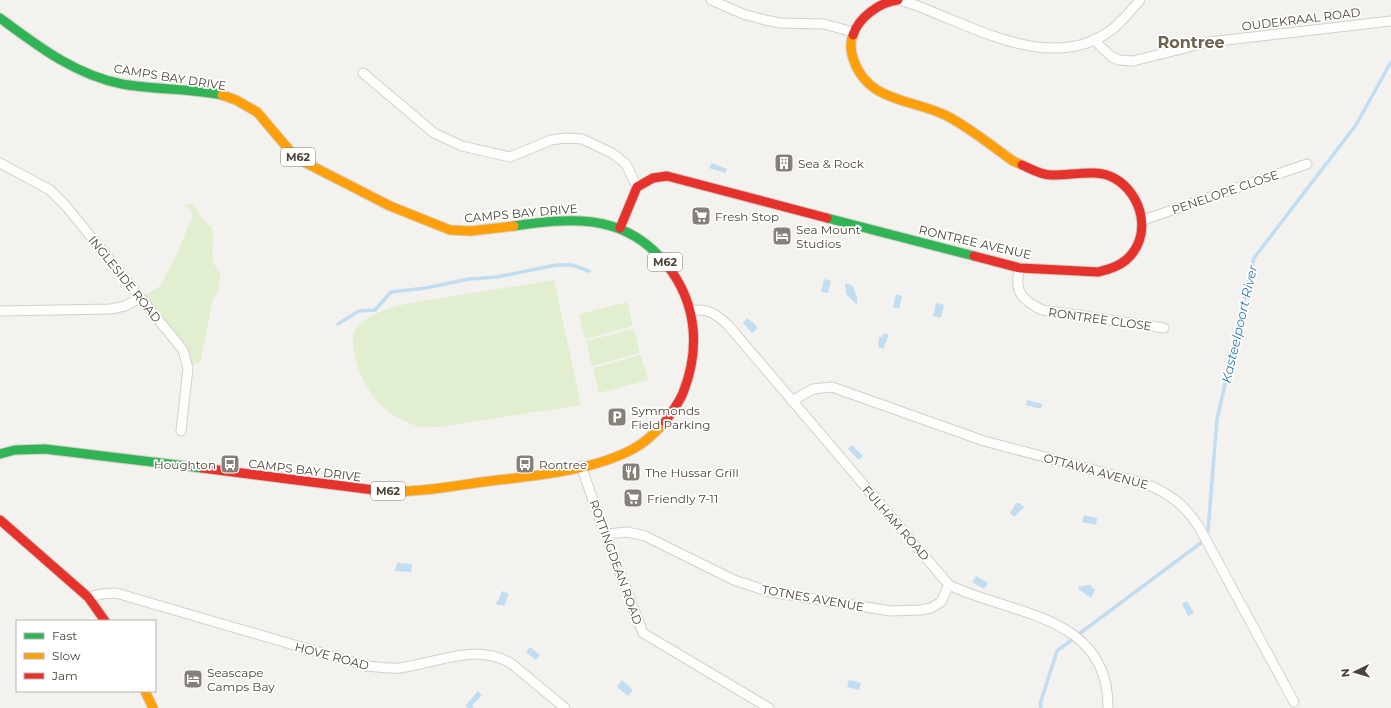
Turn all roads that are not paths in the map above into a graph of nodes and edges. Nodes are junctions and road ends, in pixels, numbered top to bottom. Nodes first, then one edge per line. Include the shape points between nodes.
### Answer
1 (711, 0) edge
2 (898, 0) edge
3 (1140, 0) edge
4 (0, 18) edge
5 (1391, 21) edge
6 (853, 32) junction
7 (1096, 39) junction
8 (363, 73) dead end
9 (0, 163) edge
10 (1307, 164) dead end
11 (637, 187) junction
12 (1143, 220) junction
13 (620, 228) junction
14 (1020, 268) junction
15 (140, 298) junction
16 (0, 311) edge
17 (691, 311) junction
18 (1164, 328) dead end
19 (792, 401) junction
20 (181, 431) dead end
21 (0, 454) edge
22 (582, 466) junction
23 (0, 520) edge
24 (605, 534) junction
25 (949, 585) junction
26 (88, 597) junction
27 (103, 620) edge
28 (145, 692) edge
29 (1294, 702) dead end
30 (153, 708) edge
31 (565, 708) edge
32 (769, 708) edge
33 (1108, 708) edge

1 - 6 street via 743,14 765,20 824,24
2 - 6 main road via 877,7
2 - 7 street via 1017,44 1055,48
3 - 7 street via 1115,27
4 - 13 main road, CAMPS BAY DRIVE / M62 via 60,62 98,78 123,84 158,85 210,93 250,107 272,127 293,153 308,164 353,189 450,230 468,232 569,219 597,221
5 - 7 street, OUDEKRAAL ROAD via 1209,42 1133,61 1112,57
6 - 12 main road via 852,48 856,67 876,91 947,116 1013,161 1033,170 1049,175 1103,174 1114,178 1131,191
8 - 11 street via 434,133 462,146 510,157 551,140 582,139 612,152 626,164
9 - 15 street, INGLESIDE ROAD via 50,190 66,206
10 - 12 street, PENELOPE CLOSE
11 - 13 main road
11 - 14 main road, RONTREE AVENUE via 653,178 667,176
12 - 14 main road, RONTREE AVENUE via 1138,242 1132,252 1126,260 1110,269 1098,272
13 - 17 main road, CAMPS BAY DRIVE / M62 via 648,245 662,258 675,274
14 - 18 street, RONTREE CLOSE via 1017,278 1022,297 1042,310
15 - 16 street via 125,306 111,309
15 - 20 street, INGLESIDE ROAD via 183,350 186,358 188,368
17 - 19 street, FULHAM ROAD via 709,311 728,325
17 - 22 main road, CAMPS BAY DRIVE / M62 via 695,326 694,362 685,392 676,408 654,433 637,447
19 - 25 street, FULHAM ROAD
19 - 29 street, OTTAWA AVENUE via 813,389 832,387 984,441 1159,489 1184,507 1199,527
21 - 22 main road, CAMPS BAY DRIVE / M62 via 15,450 52,450 352,488 407,492
22 - 24 street, ROTTINGDEAN ROAD
23 - 26 main road
24 - 25 street, TOTNES AVENUE via 628,532 645,536 734,580 770,592 890,611 931,608 941,602
24 - 32 street, ROTTINGDEAN ROAD via 643,633
25 - 33 street, FULHAM ROAD via 965,593 1042,616 1071,632 1087,647 1096,662 1104,682
26 - 27 main road
26 - 31 street, HOVE ROAD via 116,593 366,666 398,668 470,654 491,655 512,664
28 - 30 main road

